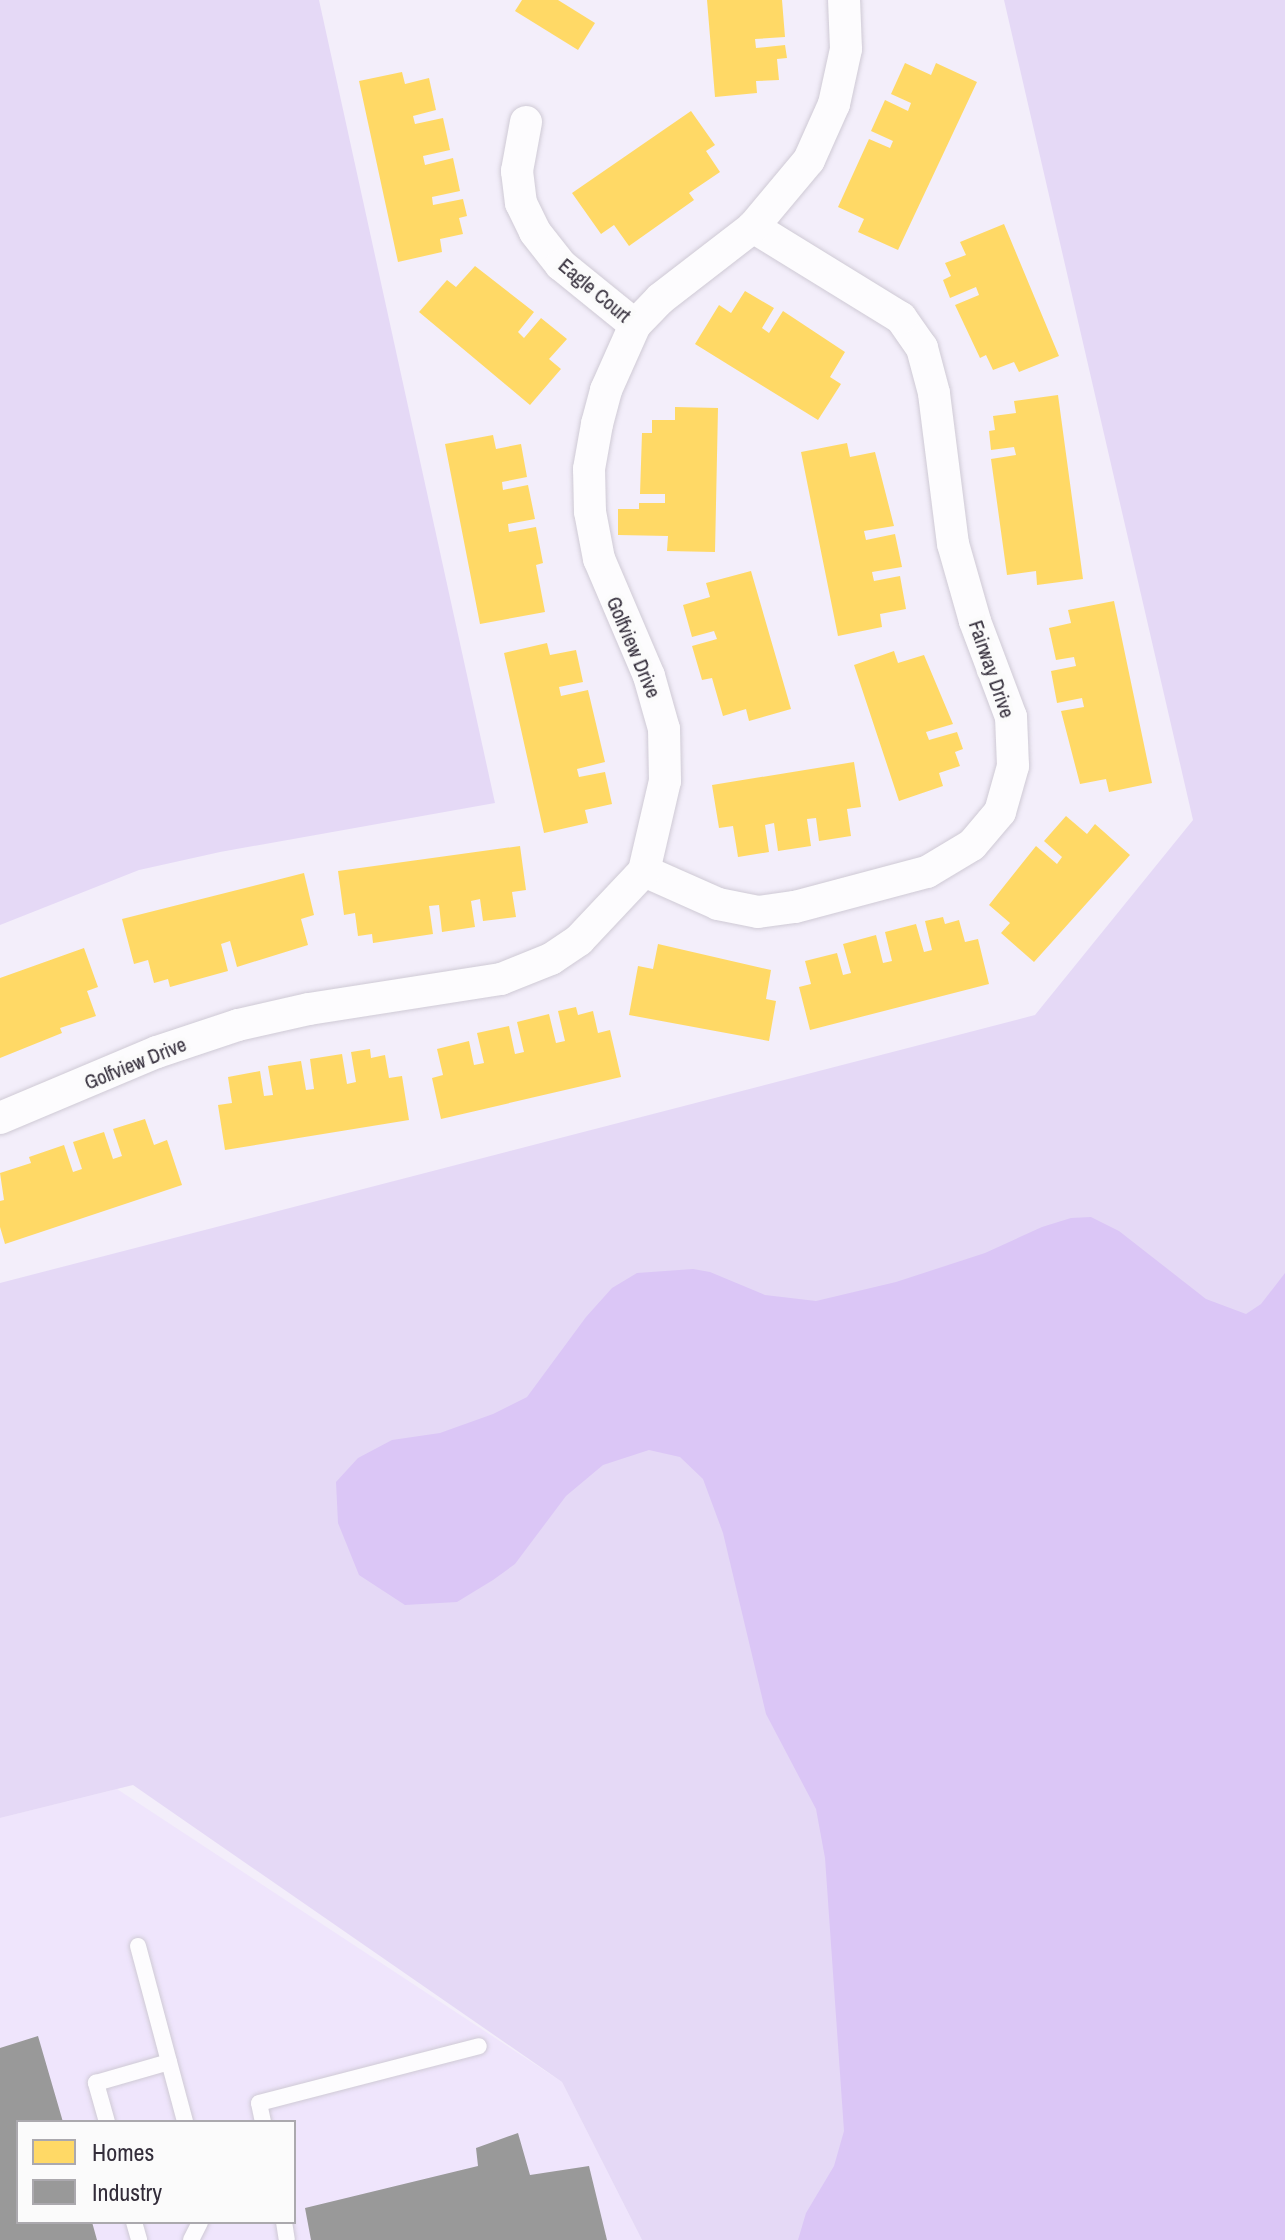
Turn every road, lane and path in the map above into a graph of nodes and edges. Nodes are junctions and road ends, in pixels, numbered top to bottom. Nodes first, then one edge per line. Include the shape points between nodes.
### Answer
1 (844, 0) edge
2 (526, 122) dead end
3 (753, 227) junction
4 (635, 325) junction
5 (644, 871) junction
6 (0, 1118) edge
7 (138, 1946) dead end
8 (479, 2046) dead end
9 (169, 2062) junction
10 (106, 2120) edge
11 (184, 2120) edge
12 (263, 2120) edge

1 - 3 street, Golfview Drive via 846,49 834,104 809,160
2 - 4 street, Eagle Court via 517,171 521,203 535,232 561,265
3 - 4 street, Golfview Drive via 660,299
3 - 5 street, Fairway Drive via 901,318 922,348 934,393 953,544 1011,717 1013,766 1000,812 972,845 927,872 758,912 718,904
4 - 5 street, Golfview Drive via 606,390 589,469 590,512 607,584 649,676 664,729 665,781
5 - 6 street, Golfview Drive via 579,940 551,959 501,979 238,1025 157,1052
7 - 9 lane
8 - 12 lane via 259,2103
9 - 10 lane via 96,2083
9 - 11 lane

